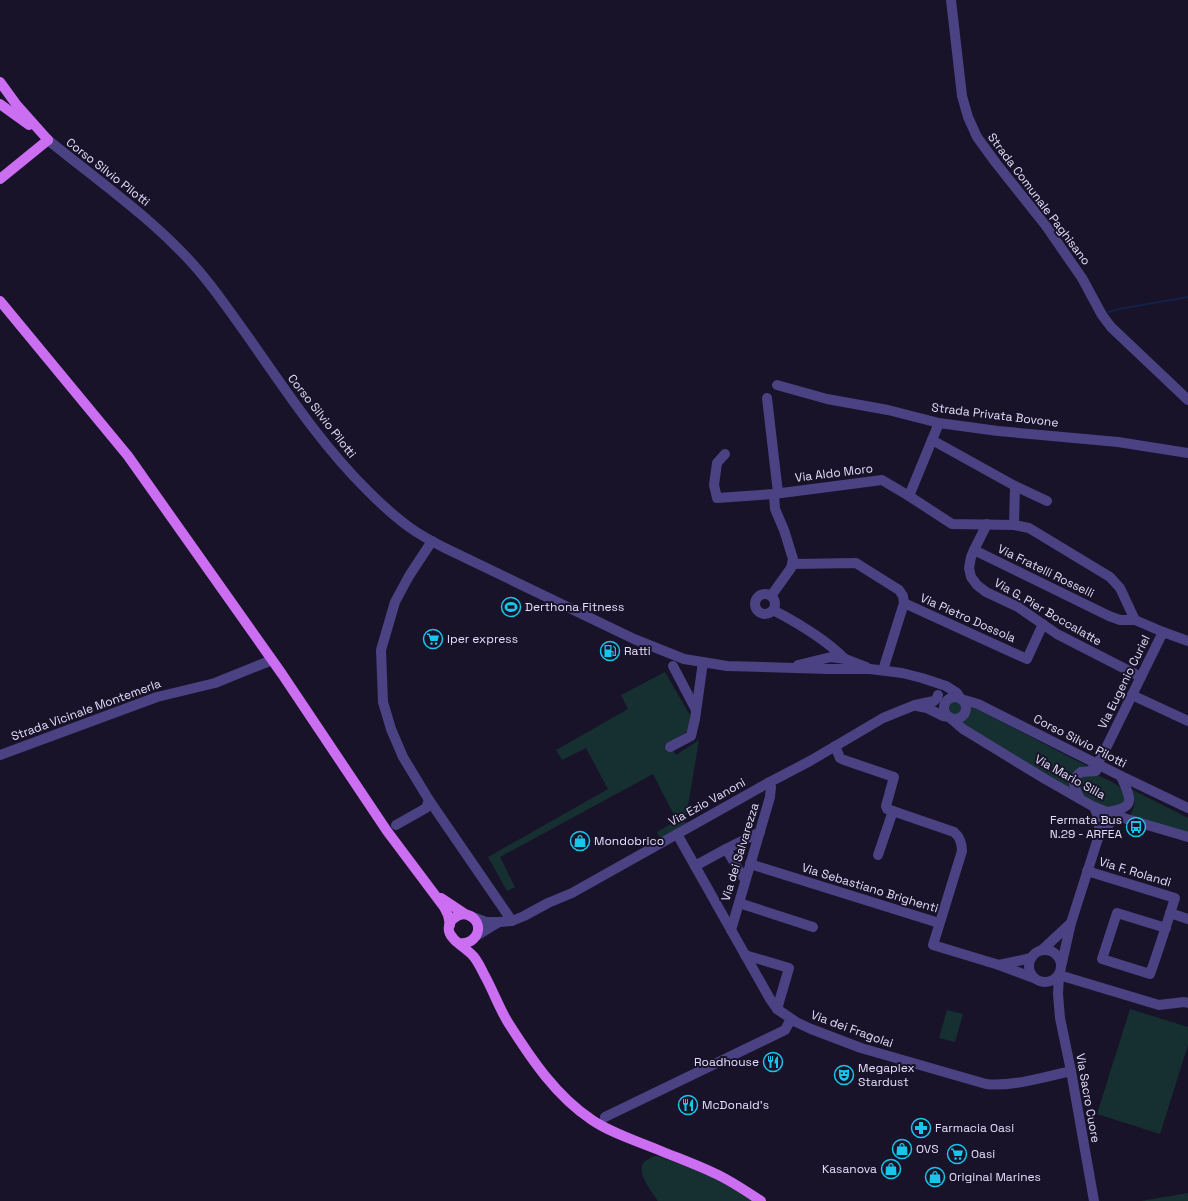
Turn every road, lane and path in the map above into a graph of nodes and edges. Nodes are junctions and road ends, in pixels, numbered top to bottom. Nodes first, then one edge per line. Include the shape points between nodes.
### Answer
1 (950, 0) edge
2 (0, 82) edge
3 (0, 104) edge
4 (48, 140) junction
5 (0, 179) edge
6 (0, 301) edge
7 (777, 384) dead end
8 (768, 398) dead end
9 (1188, 400) edge
10 (939, 423) junction
11 (932, 440) junction
12 (1188, 453) edge
13 (725, 454) dead end
14 (1016, 486) junction
15 (776, 493) junction
16 (909, 496) junction
17 (1047, 501) dead end
18 (987, 524) junction
19 (1014, 525) junction
20 (432, 541) junction
21 (974, 550) junction
22 (793, 564) junction
23 (771, 596) junction
24 (904, 603) junction
25 (773, 610) junction
26 (1135, 620) junction
27 (1043, 624) junction
28 (1163, 632) junction
29 (822, 640) junction
30 (1188, 641) edge
31 (841, 658) junction
32 (823, 659) junction
33 (272, 660) junction
34 (703, 662) junction
35 (673, 666) dead end
36 (783, 668) junction
37 (870, 668) junction
38 (831, 669) junction
39 (883, 670) junction
40 (1141, 677) junction
41 (922, 678) junction
42 (938, 695) junction
43 (1132, 695) junction
44 (961, 699) junction
45 (915, 706) junction
46 (944, 707) junction
47 (696, 710) junction
48 (949, 717) junction
49 (1188, 721) edge
50 (835, 746) junction
51 (670, 747) dead end
52 (0, 755) edge
53 (1094, 767) junction
54 (1117, 774) junction
55 (768, 783) junction
56 (1080, 799) junction
57 (430, 800) junction
58 (1094, 806) junction
59 (1188, 808) edge
60 (892, 811) junction
61 (1107, 812) junction
62 (1118, 816) junction
63 (396, 825) dead end
64 (760, 832) junction
65 (1100, 832) junction
66 (677, 834) junction
67 (1188, 837) edge
68 (726, 849) junction
69 (878, 855) dead end
70 (750, 864) junction
71 (695, 866) junction
72 (1087, 871) junction
73 (745, 880) junction
74 (433, 891) junction
75 (739, 903) junction
76 (1170, 913) junction
77 (468, 915) junction
78 (1188, 919) edge
79 (512, 921) junction
80 (499, 922) junction
81 (939, 923) junction
82 (1071, 923) junction
83 (450, 925) junction
84 (814, 927) dead end
85 (1166, 928) junction
86 (731, 930) junction
87 (476, 936) junction
88 (459, 943) junction
89 (1042, 950) junction
90 (745, 955) junction
91 (1031, 958) junction
92 (480, 966) junction
93 (999, 966) junction
94 (1060, 971) junction
95 (1038, 980) junction
96 (1058, 1000) junction
97 (1188, 1003) edge
98 (777, 1009) junction
99 (791, 1019) junction
100 (1071, 1071) junction
101 (605, 1117) dead end
102 (761, 1201) edge
103 (1094, 1201) edge

1 - 9 street, Strada Comunale Paghisano via 962,96 977,138 1046,226 1082,278 1111,327
2 - 4 main road
3 - 4 main road, Corso Silvio Pilotti
4 - 5 main road
4 - 20 street, Corso Silvio Pilotti via 150,221 182,252 213,288 318,436 353,476 388,510
6 - 33 main road via 128,456
7 - 10 street, Strada Privata Bovone via 827,399 888,410
8 - 15 street
10 - 11 street
10 - 12 street, Strada Privata Bovone via 1118,442
11 - 14 street
11 - 16 street
13 - 15 street, Via Aldo Moro via 717,463 714,485 717,498
14 - 17 street
14 - 19 street
15 - 16 street, Via Aldo Moro via 882,480
15 - 22 street via 775,509 792,552
16 - 18 street, Via Aldo Moro via 952,524
18 - 19 street, Via Aldo Moro
18 - 21 street
19 - 26 street, Via Aldo Moro via 1029,528 1110,577 1120,588
20 - 34 street, Corso Silvio Pilotti via 634,639 684,659
20 - 57 street via 395,602 381,650 383,702 391,729 403,757
21 - 26 street, Via Fratelli Rosselli via 1109,616 1120,620
21 - 27 street, Via G. Pier Boccalatte via 969,568 971,577 977,585
22 - 23 street
22 - 24 street via 856,563 898,590 903,596
23 - 25 street via 775,601
23 - 25 street via 759,596 756,605 764,614
24 - 27 street, Via Pietro Dossola via 1027,659
24 - 39 street, Via Pietro Dossola
25 - 29 street
26 - 28 street
27 - 40 street, Via G. Pier Boccalatte via 1056,634
28 - 30 street
28 - 40 street, Via Eugenio Curiel
29 - 31 street via 834,648
29 - 32 street
31 - 32 street, Corso Silvio Pilotti
31 - 37 street, Corso Silvio Pilotti
31 - 38 street
32 - 36 street, Corso Silvio Pilotti
32 - 38 street
33 - 52 street, Strada Vicinale Montemerla via 215,683 157,696
33 - 74 main road via 387,831
34 - 36 street, Corso Silvio Pilotti via 727,666
34 - 47 street
35 - 47 street
36 - 38 street, Corso Silvio Pilotti
37 - 38 street, Corso Silvio Pilotti
37 - 39 street, Corso Silvio Pilotti
39 - 41 street, Corso Silvio Pilotti
40 - 43 street, Via Eugenio Curiel
41 - 42 street, Corso Silvio Pilotti via 935,688
41 - 44 street, Corso Silvio Pilotti via 946,686
42 - 45 street, Via Ezio Vanoni via 934,701
42 - 46 street, Corso Silvio Pilotti
43 - 49 street
43 - 53 street, Via Eugenio Curiel
44 - 46 street via 951,698 946,701
44 - 48 street via 965,707 964,713 960,718
44 - 53 street, Corso Silvio Pilotti via 978,704
45 - 48 street via 928,708
45 - 50 street, Via Ezio Vanoni via 883,718
46 - 48 street, Corso Silvio Pilotti via 945,714
47 - 51 street via 691,736
48 - 56 street, Via Mario Silla via 963,729
50 - 55 street, Via Ezio Vanoni
50 - 60 street via 840,758 894,777 886,806
53 - 54 street
53 - 56 street via 1081,772 1075,778 1074,787
54 - 59 street, Corso Silvio Pilotti
54 - 61 street via 1130,800 1126,807
55 - 64 street, Via dei Salvarezza via 771,787 770,797
55 - 66 street, Via Ezio Vanoni
56 - 58 street, Via Mario Silla
57 - 63 street via 426,808
57 - 79 street
58 - 61 street, Via Mario Silla
58 - 65 street
60 - 69 street
60 - 81 street via 954,832 958,836 962,851
61 - 62 street, Via Mario Silla
62 - 65 street
62 - 67 street, Via Mario Silla
64 - 68 street
64 - 70 street, Via dei Salvarezza
65 - 72 street
66 - 71 street, Via dei Fragolai
66 - 79 street, Via Ezio Vanoni via 572,893
68 - 71 street
68 - 73 street
70 - 73 street, Via dei Salvarezza
70 - 81 street, Via Sebastiano Brighenti
71 - 86 street, Via dei Fragolai
72 - 76 street, Via F. Rolandi via 1175,898
72 - 82 street
73 - 75 street, Via dei Salvarezza
74 - 77 main road
74 - 83 main road via 444,906
75 - 84 street
75 - 86 street, Via dei Salvarezza
76 - 78 street
76 - 85 street
77 - 80 street, Via Ezio Vanoni via 486,922
77 - 83 main road via 461,914 454,918
77 - 87 main road via 474,918 478,927
79 - 80 street, Via Ezio Vanoni
80 - 87 street
81 - 93 street, Via Sebastiano Brighenti via 933,945
82 - 89 street
82 - 94 street
83 - 88 main road via 449,932
85 - 85 street via 1117,913 1102,959 1150,974
86 - 90 street, Via dei Fragolai
87 - 88 main road via 469,942
87 - 92 main road
88 - 92 main road
89 - 91 street
89 - 94 street via 1058,957
90 - 98 street, Via dei Fragolai
90 - 98 street via 789,968
91 - 93 street
91 - 95 street via 1030,973
92 - 102 main road via 509,1023 538,1068 570,1104 615,1134 715,1173
93 - 95 street, Via Sebastiano Brighenti
94 - 95 street via 1050,982
94 - 96 street, Via Sacro Cuore
94 - 97 street via 1159,1005
95 - 96 street
96 - 100 street, Via Sacro Cuore
98 - 99 street, Via dei Fragolai
99 - 100 street, Via dei Fragolai via 811,1030 861,1048 986,1084 1006,1084
99 - 101 street via 785,1030
100 - 103 street, Via Sacro Cuore

